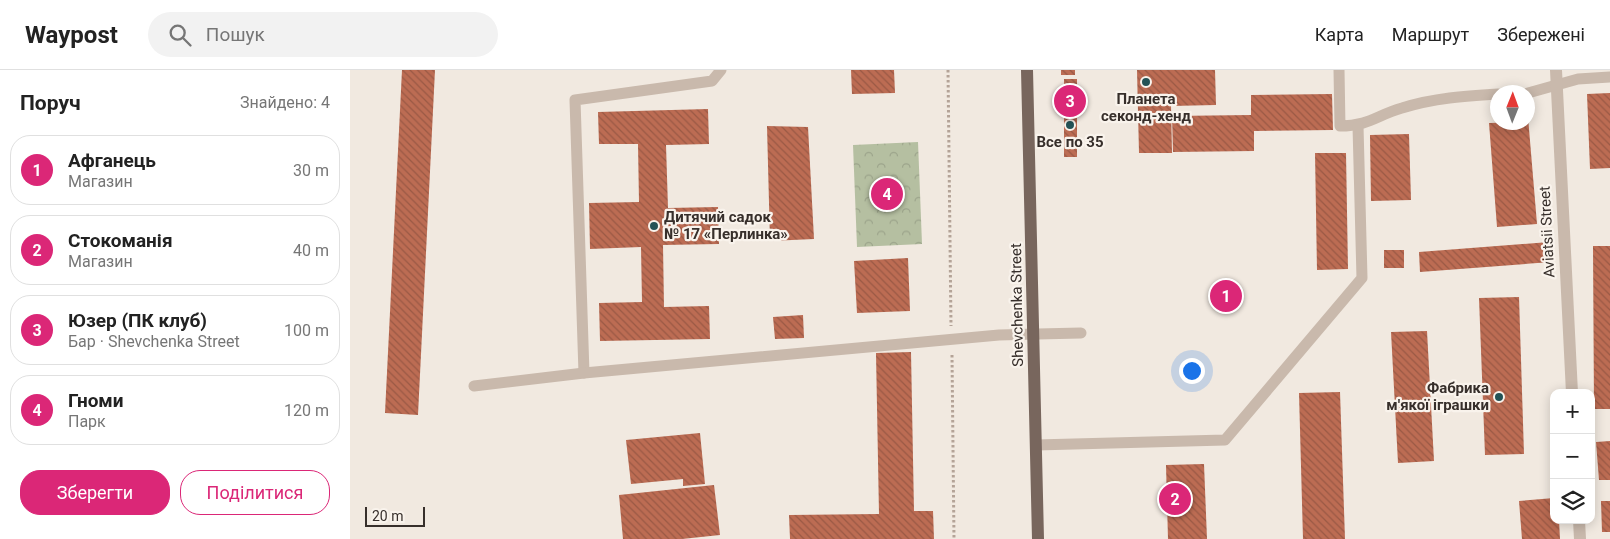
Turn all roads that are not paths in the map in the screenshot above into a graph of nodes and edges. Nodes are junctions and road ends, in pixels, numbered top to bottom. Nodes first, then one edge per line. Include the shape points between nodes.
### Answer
1 (721, 70) edge
2 (1028, 70) edge
3 (1339, 70) edge
4 (1556, 70) edge
5 (1610, 77) edge
6 (1556, 85) junction
7 (1535, 90) edge
8 (1490, 95) edge
9 (1358, 126) junction
10 (1034, 333) junction
11 (1081, 333) dead end
12 (584, 373) junction
13 (474, 386) dead end
14 (1572, 389) edge
15 (1036, 445) junction
16 (1579, 524) edge
17 (1038, 539) edge
18 (1580, 539) edge

1 - 12 lane via 712,81 575,100
2 - 10 main road, Shevchenka Street
3 - 9 lane via 1340,126
4 - 6 street, Aviatsii Street
5 - 6 lane via 1578,79
6 - 7 lane
6 - 14 street, Aviatsii Street
8 - 9 lane via 1440,98 1400,108
9 - 15 lane via 1362,278 1225,440
10 - 11 lane
10 - 12 lane
10 - 15 main road, Shevchenka Street
12 - 13 lane
15 - 17 main road, Shevchenka Street
16 - 18 street

